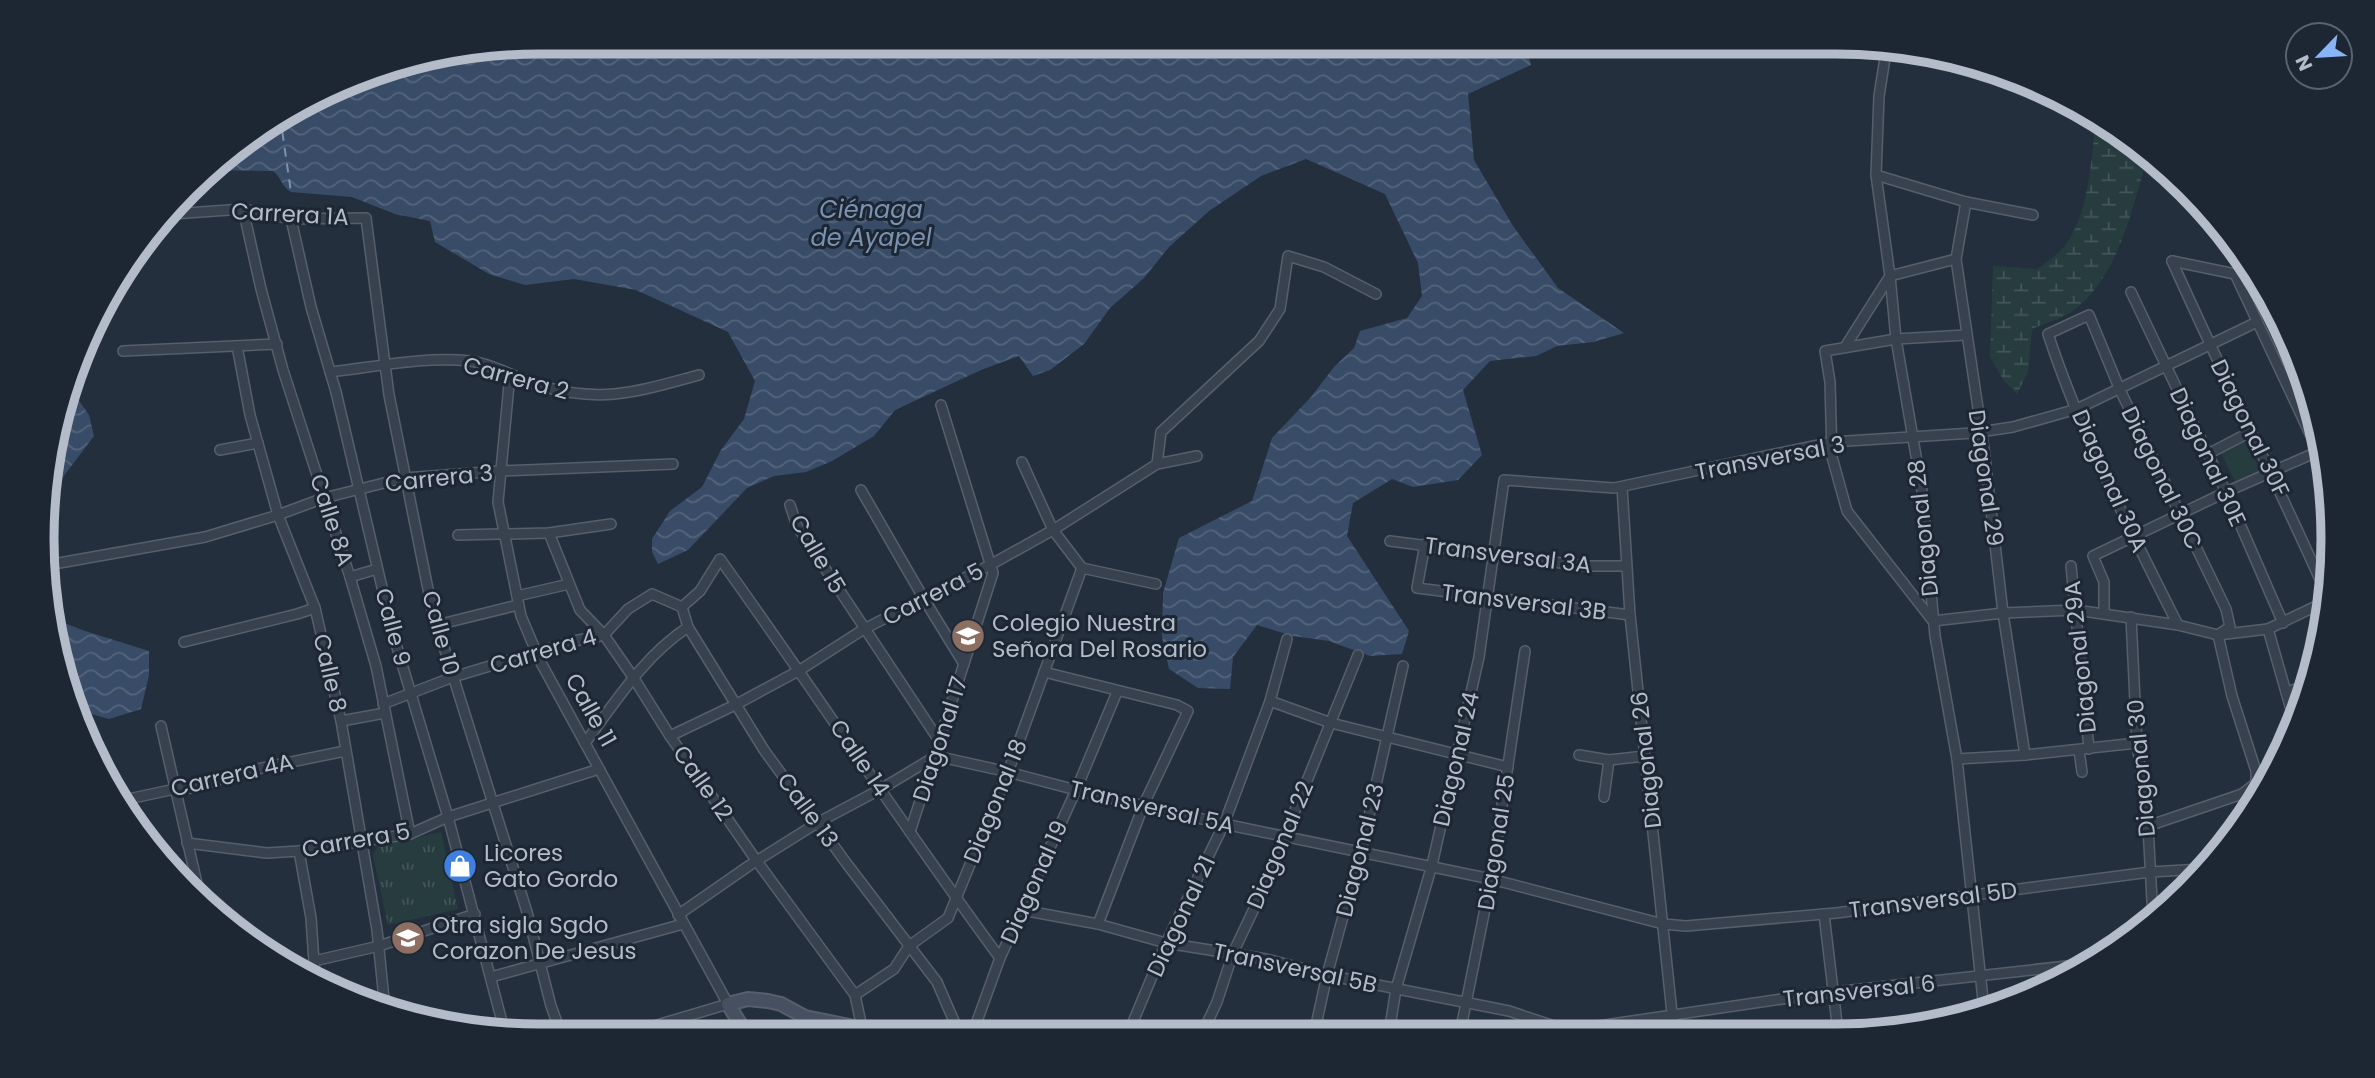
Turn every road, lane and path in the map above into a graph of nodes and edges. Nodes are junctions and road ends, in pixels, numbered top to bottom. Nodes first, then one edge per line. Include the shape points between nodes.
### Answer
1 (1886, 57) edge
2 (1876, 175) junction
3 (1966, 202) junction
4 (243, 209) junction
5 (180, 213) edge
6 (2033, 215) dead end
7 (366, 218) joint
8 (291, 219) junction
9 (1956, 259) junction
10 (1890, 276) junction
11 (2131, 292) dead end
12 (1376, 294) dead end
13 (2257, 322) junction
14 (2048, 334) joint
15 (1966, 335) junction
16 (1896, 339) junction
17 (277, 344) junction
18 (2210, 345) junction
19 (237, 346) junction
20 (1845, 347) junction
21 (122, 351) dead end
22 (385, 366) junction
23 (2166, 367) junction
24 (330, 372) junction
25 (510, 374) junction
26 (699, 375) dead end
27 (2120, 390) junction
28 (941, 405) dead end
29 (2077, 410) junction
30 (2307, 425) edge
31 (2252, 431) junction
32 (1981, 432) junction
33 (1912, 437) junction
34 (1832, 442) junction
35 (258, 443) junction
36 (220, 450) dead end
37 (2208, 454) junction
38 (2313, 454) edge
39 (1196, 456) dead end
40 (1022, 462) dead end
41 (673, 464) dead end
42 (1157, 464) junction
43 (500, 471) junction
44 (2272, 472) junction
45 (404, 478) junction
46 (1504, 480) joint
47 (1622, 487) junction
48 (358, 489) junction
49 (861, 490) dead end
50 (2226, 492) junction
51 (324, 498) junction
52 (790, 505) dead end
53 (2179, 514) junction
54 (278, 515) junction
55 (611, 524) dead end
56 (1053, 530) junction
57 (549, 533) junction
58 (504, 534) junction
59 (458, 535) dead end
60 (2134, 536) junction
61 (1390, 541) dead end
62 (1425, 544) junction
63 (1493, 556) junction
64 (55, 564) edge
65 (990, 565) junction
66 (1626, 566) junction
67 (2071, 566) dead end
68 (1082, 568) junction
69 (377, 569) junction
70 (2319, 576) edge
71 (350, 577) junction
72 (569, 584) junction
73 (1157, 584) dead end
74 (1488, 597) junction
75 (923, 599) junction
76 (517, 601) junction
77 (2316, 606) edge
78 (682, 607) junction
79 (315, 608) junction
80 (2076, 610) junction
81 (2003, 613) junction
82 (2104, 613) junction
83 (1630, 615) junction
84 (2130, 617) junction
85 (1933, 621) junction
86 (2283, 623) junction
87 (437, 625) junction
88 (2178, 625) junction
89 (688, 627) junction
90 (864, 629) junction
91 (2268, 629) junction
92 (604, 635) junction
93 (2218, 635) junction
94 (1287, 639) dead end
95 (184, 642) dead end
96 (1525, 650) dead end
97 (536, 652) junction
98 (1358, 655) dead end
99 (964, 664) junction
100 (1403, 666) dead end
101 (800, 670) junction
102 (1044, 672) junction
103 (453, 677) junction
104 (634, 677) junction
105 (2297, 689) edge
106 (1117, 692) junction
107 (2286, 692) junction
108 (411, 693) junction
109 (1270, 701) junction
110 (737, 704) junction
111 (2290, 707) edge
112 (384, 708) junction
113 (341, 721) junction
114 (1331, 723) junction
115 (161, 726) dead end
116 (670, 736) junction
117 (1388, 737) junction
118 (940, 742) junction
119 (585, 743) junction
120 (2137, 743) junction
121 (2084, 749) junction
122 (345, 751) junction
123 (1458, 754) junction
124 (1579, 755) dead end
125 (2025, 755) junction
126 (936, 756) junction
127 (1645, 756) junction
128 (1957, 759) junction
129 (1609, 760) junction
130 (1508, 767) junction
131 (599, 769) junction
132 (1008, 772) junction
133 (2082, 772) dead end
134 (2256, 781) edge
135 (2254, 785) edge
136 (175, 789) junction
137 (881, 789) junction
138 (2251, 789) edge
139 (1076, 790) junction
140 (2242, 794) junction
141 (2247, 796) edge
142 (1604, 797) dead end
143 (130, 799) edge
144 (492, 804) junction
145 (1144, 804) junction
146 (448, 817) junction
147 (817, 823) junction
148 (1224, 824) junction
149 (2148, 826) junction
150 (910, 832) junction
151 (410, 834) junction
152 (1285, 836) junction
153 (361, 840) junction
154 (187, 843) junction
155 (299, 851) junction
156 (1361, 851) junction
157 (757, 860) junction
158 (1432, 865) junction
159 (2190, 870) edge
160 (2150, 872) junction
161 (1492, 879) junction
162 (197, 882) edge
163 (1973, 896) junction
164 (956, 898) junction
165 (2152, 906) edge
166 (1022, 909) junction
167 (475, 914) junction
168 (1824, 914) junction
169 (681, 919) junction
170 (1098, 924) junction
171 (1663, 924) junction
172 (1166, 943) junction
173 (379, 946) junction
174 (909, 946) junction
175 (1233, 953) junction
176 (1000, 958) junction
177 (314, 961) junction
178 (541, 964) junction
179 (2064, 966) edge
180 (315, 969) edge
181 (1326, 975) junction
182 (491, 977) junction
183 (1980, 977) junction
184 (1396, 989) junction
185 (1835, 993) junction
186 (855, 995) junction
187 (384, 998) edge
188 (1466, 1001) junction
189 (1983, 1001) edge
190 (728, 1004) junction
191 (1672, 1014) junction
192 (804, 1017) junction
193 (502, 1023) edge
194 (558, 1024) edge
195 (660, 1024) edge
196 (740, 1024) edge
197 (813, 1024) edge
198 (841, 1024) edge
199 (861, 1024) edge
200 (955, 1024) edge
201 (976, 1024) edge
202 (1132, 1024) edge
203 (1207, 1024) edge
204 (1316, 1024) edge
205 (1390, 1024) edge
206 (1462, 1024) edge
207 (1549, 1024) edge
208 (1606, 1024) edge
209 (1673, 1024) edge
210 (1837, 1024) edge

1 - 2 street, Diagonal 28
2 - 3 street
2 - 10 street, Diagonal 28
3 - 6 street
3 - 9 street, Diagonal 29
4 - 5 street, Carrera 1A
4 - 8 street, Carrera 1A
4 - 17 street, Calle 8A
7 - 8 street, Carrera 1A
7 - 22 street, Calle 10
8 - 24 street, Calle 9
9 - 10 street
9 - 15 street, Diagonal 29
10 - 16 street, Diagonal 28
10 - 20 street
11 - 23 street, Diagonal 30E
12 - 42 street via 1324,267 1288,256 1280,309 1259,341 1161,432
13 - 18 street
13 - 18 street, Diagonal 30F via 2235,274 2172,261
13 - 30 street
14 - 27 street, Diagonal 30C via 2089,315
14 - 29 street, Diagonal 30A
15 - 16 street
15 - 32 street, Diagonal 29
16 - 20 street
16 - 33 street, Diagonal 28
17 - 19 street
17 - 51 street, Calle 8A
18 - 23 street
18 - 31 street, Diagonal 30F
19 - 21 street
19 - 35 street, Calle 8
20 - 34 street via 1825,351
22 - 24 street, Carrera 2
22 - 25 street, Carrera 2 via 428,360 472,362
22 - 45 street, Calle 10
23 - 27 street
23 - 37 street, Diagonal 30E
24 - 48 street, Calle 9
25 - 26 street, Carrera 2 via 585,396 632,393
25 - 43 street, Calle 11
27 - 29 street
27 - 53 street, Diagonal 30C
28 - 65 street
29 - 32 street, Transversal 3
29 - 60 street, Diagonal 30A
31 - 37 street
31 - 44 street, Diagonal 30F
32 - 33 street, Transversal 3
32 - 81 street, Diagonal 29
33 - 34 street, Transversal 3
33 - 85 street, Diagonal 28 via 1922,491
34 - 47 street, Transversal 3
34 - 85 street via 1847,511
35 - 36 street
35 - 54 street, Calle 8
37 - 50 street, Diagonal 30E
38 - 44 street
39 - 42 street, Carrera 5
40 - 56 street
41 - 43 street, Carrera 3
42 - 56 street, Carrera 5
43 - 45 street, Carrera 3
43 - 58 street, Calle 11 via 498,502
44 - 50 street
44 - 70 street, Diagonal 30F
45 - 48 street, Carrera 3
45 - 87 street, Calle 10
46 - 47 street, Transversal 3
46 - 63 street, Diagonal 24
47 - 66 street, Diagonal 26
48 - 51 street, Carrera 3
48 - 69 street, Calle 9
49 - 75 street
50 - 53 street
50 - 86 street, Diagonal 30E
51 - 54 street, Carrera 3
51 - 71 street, Calle 8A
52 - 90 street, Calle 15 via 797,526
53 - 60 street
53 - 93 street, Diagonal 30C via 2225,609 2230,627
54 - 64 street, Carrera 3 via 205,537
54 - 79 street, Calle 8
55 - 57 street
56 - 65 street, Carrera 5
56 - 68 street
57 - 58 street
57 - 72 street, Calle 12
58 - 59 street
58 - 76 street, Calle 11
60 - 82 street via 2093,556 2104,582
60 - 88 street, Diagonal 30A
61 - 62 street, Transversal 3A
62 - 63 street, Transversal 3A
62 - 74 street, Transversal 3B via 1418,588
63 - 66 street, Transversal 3A
63 - 74 street, Diagonal 24
65 - 75 street, Carrera 5
65 - 99 street, Diagonal 17 via 993,573
66 - 83 street, Diagonal 26
67 - 80 street, Diagonal 29A
68 - 73 street
68 - 102 street, Diagonal 18
69 - 71 street
69 - 108 street, Calle 9
71 - 112 street, Calle 8A
72 - 76 street
72 - 92 street, Calle 12 via 580,610
74 - 83 street, Transversal 3B
74 - 123 street, Diagonal 24
75 - 90 street, Carrera 5
75 - 99 street
76 - 87 street
76 - 97 street, Calle 11
77 - 86 street
78 - 89 street, Calle 13
78 - 92 street, Carrera 4 via 652,594 628,609
78 - 101 street, Calle 14 via 701,591 720,559
79 - 95 street
79 - 113 street, Calle 8
80 - 81 street
80 - 82 street
80 - 121 street, Diagonal 29A
81 - 85 street
81 - 125 street, Diagonal 29
82 - 84 street
83 - 127 street, Diagonal 26
84 - 88 street
84 - 120 street, Diagonal 30
85 - 128 street, Diagonal 28
86 - 91 street
87 - 103 street, Calle 10
88 - 93 street
89 - 104 street
89 - 110 street, Calle 13
90 - 101 street, Carrera 5
90 - 118 street, Calle 15
91 - 93 street
91 - 107 street
92 - 97 street, Carrera 4
92 - 104 street, Calle 12
93 - 134 street
94 - 109 street, Diagonal 21
96 - 130 street, Diagonal 25
97 - 103 street, Carrera 4
97 - 119 street, Calle 11
98 - 114 street, Diagonal 22
99 - 118 street, Diagonal 17
100 - 117 street, Diagonal 23
101 - 110 street, Carrera 5
101 - 137 street, Calle 14
102 - 106 street
102 - 132 street, Diagonal 18
103 - 108 street, Carrera 4
103 - 144 street, Calle 10
104 - 116 street, Calle 12
104 - 119 street
105 - 107 street
106 - 139 street, Diagonal 19
106 - 145 street via 1188,711
107 - 111 street
108 - 112 street, Carrera 4
108 - 146 street, Calle 9
109 - 114 street
109 - 148 street, Diagonal 21
110 - 116 street, Carrera 5
110 - 147 street, Calle 13
112 - 113 street, Carrera 4
112 - 151 street, Calle 8A
113 - 122 street, Calle 8
114 - 117 street
114 - 152 street, Diagonal 22
115 - 136 street
116 - 157 street, Calle 12
117 - 123 street
117 - 156 street, Diagonal 23
118 - 126 street, Diagonal 17
119 - 131 street, Calle 11
120 - 121 street
120 - 149 street, Diagonal 30
121 - 125 street
121 - 133 street, Diagonal 29A
122 - 136 street, Carrera 4A
122 - 153 street, Calle 8
123 - 130 street
123 - 158 street, Diagonal 24
124 - 129 street
125 - 128 street
126 - 132 street, Transversal 5A
126 - 137 street
126 - 150 street, Diagonal 17
127 - 129 street
127 - 171 street, Diagonal 26
128 - 163 street, Diagonal 28
129 - 142 street
130 - 161 street, Diagonal 25
131 - 144 street, Carrera 5
131 - 169 street, Calle 11
132 - 139 street, Transversal 5A
132 - 164 street, Diagonal 18
135 - 140 street
136 - 143 street, Carrera 4A
136 - 154 street
137 - 147 street
137 - 150 street, Calle 14
138 - 140 street
139 - 145 street, Transversal 5A
139 - 166 street, Diagonal 19
140 - 141 street
140 - 149 street
144 - 146 street, Carrera 5
144 - 178 street, Calle 10
145 - 148 street, Transversal 5A
145 - 170 street
146 - 151 street, Carrera 5
146 - 167 street, Calle 9
147 - 157 street
147 - 174 street, Calle 13
148 - 152 street, Transversal 5A
148 - 172 street, Diagonal 21
149 - 160 street, Diagonal 30
150 - 164 street, Calle 14
151 - 153 street, Carrera 5
152 - 156 street, Transversal 5A
152 - 175 street, Diagonal 22
153 - 155 street, Carrera 5
153 - 173 street, Calle 8
154 - 155 street, Carrera 5 via 267,853
154 - 162 street
155 - 177 street
156 - 158 street, Transversal 5A
156 - 181 street, Diagonal 23
157 - 169 street
157 - 186 street, Calle 12
158 - 161 street, Transversal 5A
158 - 184 street, Diagonal 24
159 - 160 street, Transversal 5D
160 - 163 street, Transversal 5D
160 - 165 street, Diagonal 30
161 - 171 street, Transversal 5A
161 - 188 street, Diagonal 25
163 - 168 street, Transversal 5D
163 - 183 street, Diagonal 28
164 - 174 street, Diagonal 18 via 948,918
164 - 176 street, Calle 14
166 - 170 street, Transversal 5B
166 - 176 street, Diagonal 19
167 - 173 street
167 - 182 street, Calle 9
168 - 171 street, Transversal 5D
168 - 185 street
169 - 178 street
169 - 190 street, Calle 11
170 - 172 street, Transversal 5B
171 - 191 street, Diagonal 26
172 - 175 street, Transversal 5B
172 - 202 street, Diagonal 21
173 - 177 street
173 - 187 street, Calle 8
174 - 186 street, Diagonal 18 via 894,969
174 - 200 street, Calle 13 via 937,982
175 - 181 street, Transversal 5B
175 - 203 street, Diagonal 22
176 - 201 street, Diagonal 19
177 - 180 street
178 - 182 street
178 - 194 street, Calle 10
179 - 183 street, Transversal 6
181 - 184 street, Transversal 5B
181 - 204 street, Diagonal 23
182 - 193 street, Calle 9
183 - 185 street, Transversal 6
183 - 189 street, Diagonal 28
184 - 188 street, Transversal 5B
184 - 205 street, Diagonal 24
185 - 191 street, Transversal 6
185 - 210 street
186 - 199 street, Calle 12
188 - 206 street, Diagonal 25
188 - 207 street, Transversal 5B
190 - 192 main road via 748,999 781,1004
190 - 195 street
190 - 196 main road, Calle 11
191 - 208 street, Transversal 6
191 - 209 street, Diagonal 26
192 - 197 street
192 - 198 main road

